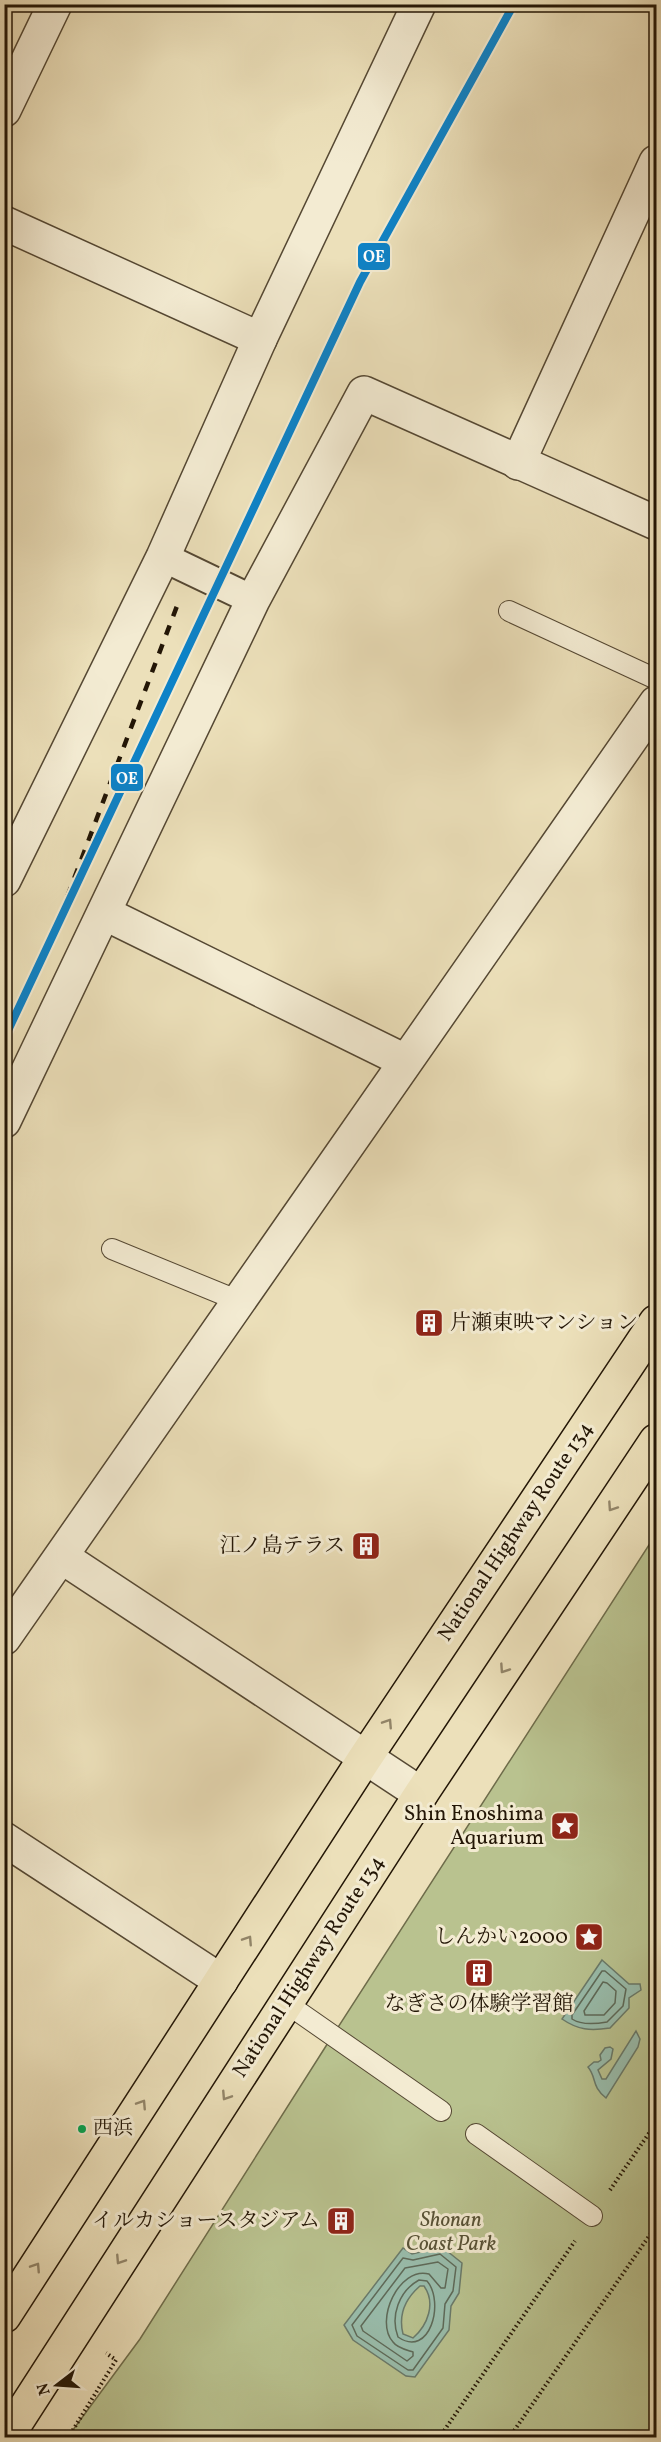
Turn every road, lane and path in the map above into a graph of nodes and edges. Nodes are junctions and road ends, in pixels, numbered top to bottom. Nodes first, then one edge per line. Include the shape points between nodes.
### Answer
1 (55, 4) edge
2 (419, 4) edge
3 (4, 110) edge
4 (657, 162) edge
5 (4, 223) edge
6 (260, 339) junction
7 (518, 463) junction
8 (657, 523) edge
9 (163, 557) junction
10 (253, 600) junction
11 (509, 611) dead end
12 (657, 679) edge
13 (657, 703) edge
14 (7, 870) edge
15 (104, 913) junction
16 (405, 1061) junction
17 (4, 1121) edge
18 (112, 1249) dead end
19 (239, 1301) junction
20 (657, 1322) edge
21 (651, 1462) edge
22 (62, 1557) junction
23 (4, 1638) edge
24 (365, 1758) junction
25 (421, 1794) junction
26 (4, 1839) edge
27 (221, 1981) junction
28 (286, 2002) junction
29 (441, 2110) dead end
30 (657, 2123) edge
31 (476, 2134) dead end
32 (592, 2216) junction
33 (657, 2226) edge
34 (4, 2316) edge
35 (6, 2438) edge
36 (439, 2438) edge
37 (509, 2438) edge

1 - 3 street
2 - 6 street
4 - 7 street
5 - 6 street
6 - 9 street
7 - 8 street
7 - 10 street via 364,393
9 - 10 street
9 - 14 street
10 - 15 street
11 - 12 lane
13 - 16 street
15 - 16 street
15 - 17 street
16 - 19 street
18 - 19 lane
19 - 22 street
24 -> 20 highway, National Highway Route 134
21 -> 25 highway, National Highway Route 134
22 - 23 street
22 - 24 street
24 - 25 street
27 -> 24 highway, National Highway Route 134
25 - 28 highway, National Highway Route 134
26 - 27 street
34 -> 27 highway, National Highway Route 134
28 - 29 lane
28 -> 35 highway, National Highway Route 134
30 - 32 path
31 - 32 lane
32 - 36 path
33 - 37 path

